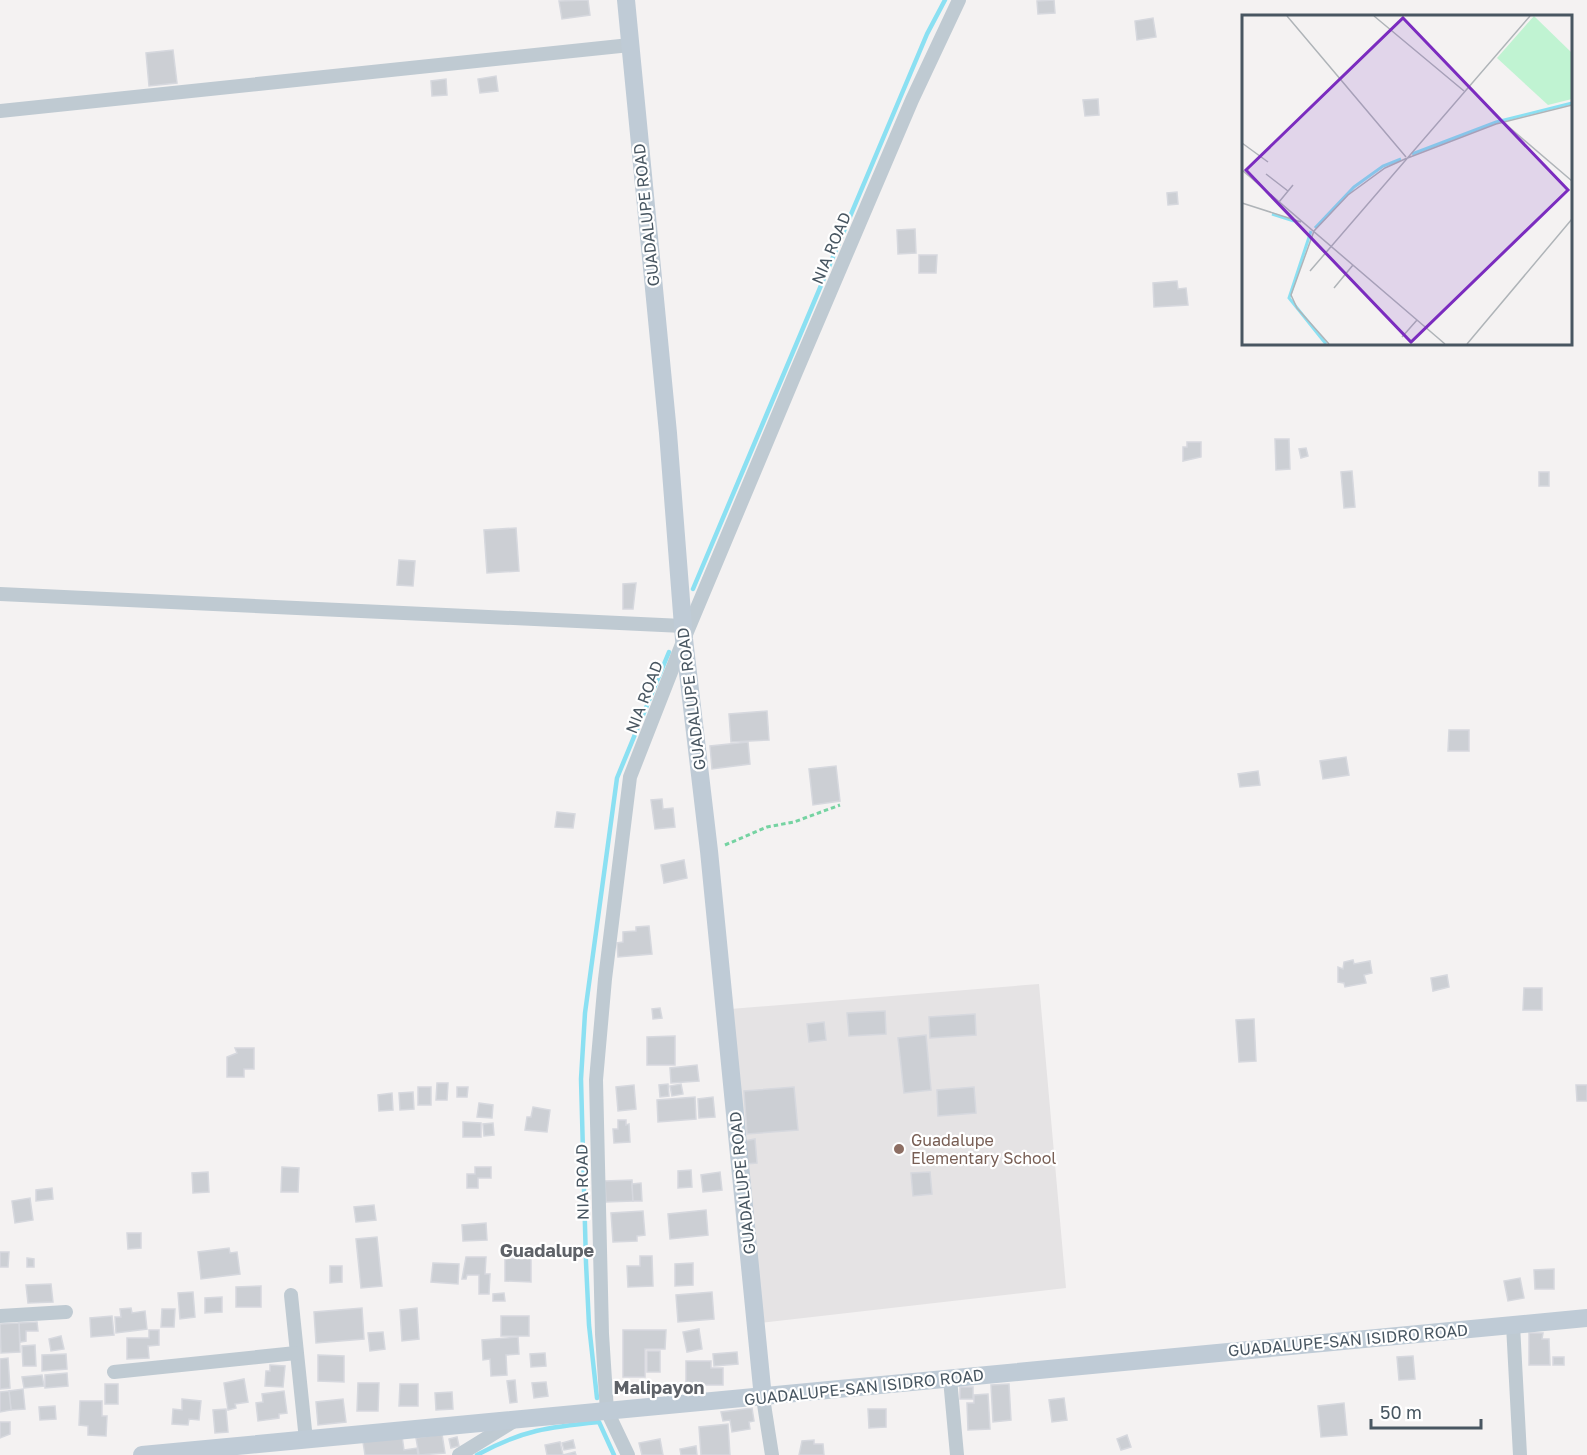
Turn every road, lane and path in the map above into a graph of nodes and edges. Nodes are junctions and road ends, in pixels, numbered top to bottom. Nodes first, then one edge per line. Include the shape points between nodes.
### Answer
1 (626, 0) edge
2 (959, 0) edge
3 (630, 45) junction
4 (0, 111) edge
5 (0, 594) edge
6 (683, 633) junction
7 (840, 805) dead end
8 (710, 851) junction
9 (291, 1295) dead end
10 (66, 1312) dead end
11 (0, 1316) edge
12 (1587, 1318) edge
13 (1513, 1325) junction
14 (296, 1353) junction
15 (114, 1372) dead end
16 (950, 1379) junction
17 (763, 1398) junction
18 (607, 1411) junction
19 (514, 1421) junction
20 (306, 1440) junction
21 (142, 1455) edge
22 (459, 1455) edge
23 (628, 1455) edge
24 (772, 1455) edge
25 (957, 1455) edge
26 (1520, 1455) edge

1 - 3 street, GUADALUPE ROAD
2 - 6 street, NIA ROAD via 912,100
3 - 4 street
3 - 6 street, GUADALUPE ROAD via 668,433
5 - 6 street
6 - 8 street, GUADALUPE ROAD
6 - 18 street, NIA ROAD via 630,777 605,979 596,1080
7 - 8 path via 794,822 767,827
8 - 17 street, GUADALUPE ROAD
9 - 14 street
10 - 11 street
12 - 13 street, GUADALUPE-SAN ISIDRO ROAD
13 - 16 street, GUADALUPE-SAN ISIDRO ROAD
13 - 26 street
14 - 15 street
14 - 20 street
16 - 17 street, GUADALUPE-SAN ISIDRO ROAD
16 - 25 street
17 - 18 street, GUADALUPE-SAN ISIDRO ROAD
17 - 24 street
18 - 19 street, GUADALUPE-SAN ISIDRO ROAD
18 - 23 street, NIA ROAD
19 - 20 street, GUADALUPE-SAN ISIDRO ROAD
19 - 22 street
20 - 21 street, GUADALUPE-SAN ISIDRO ROAD

